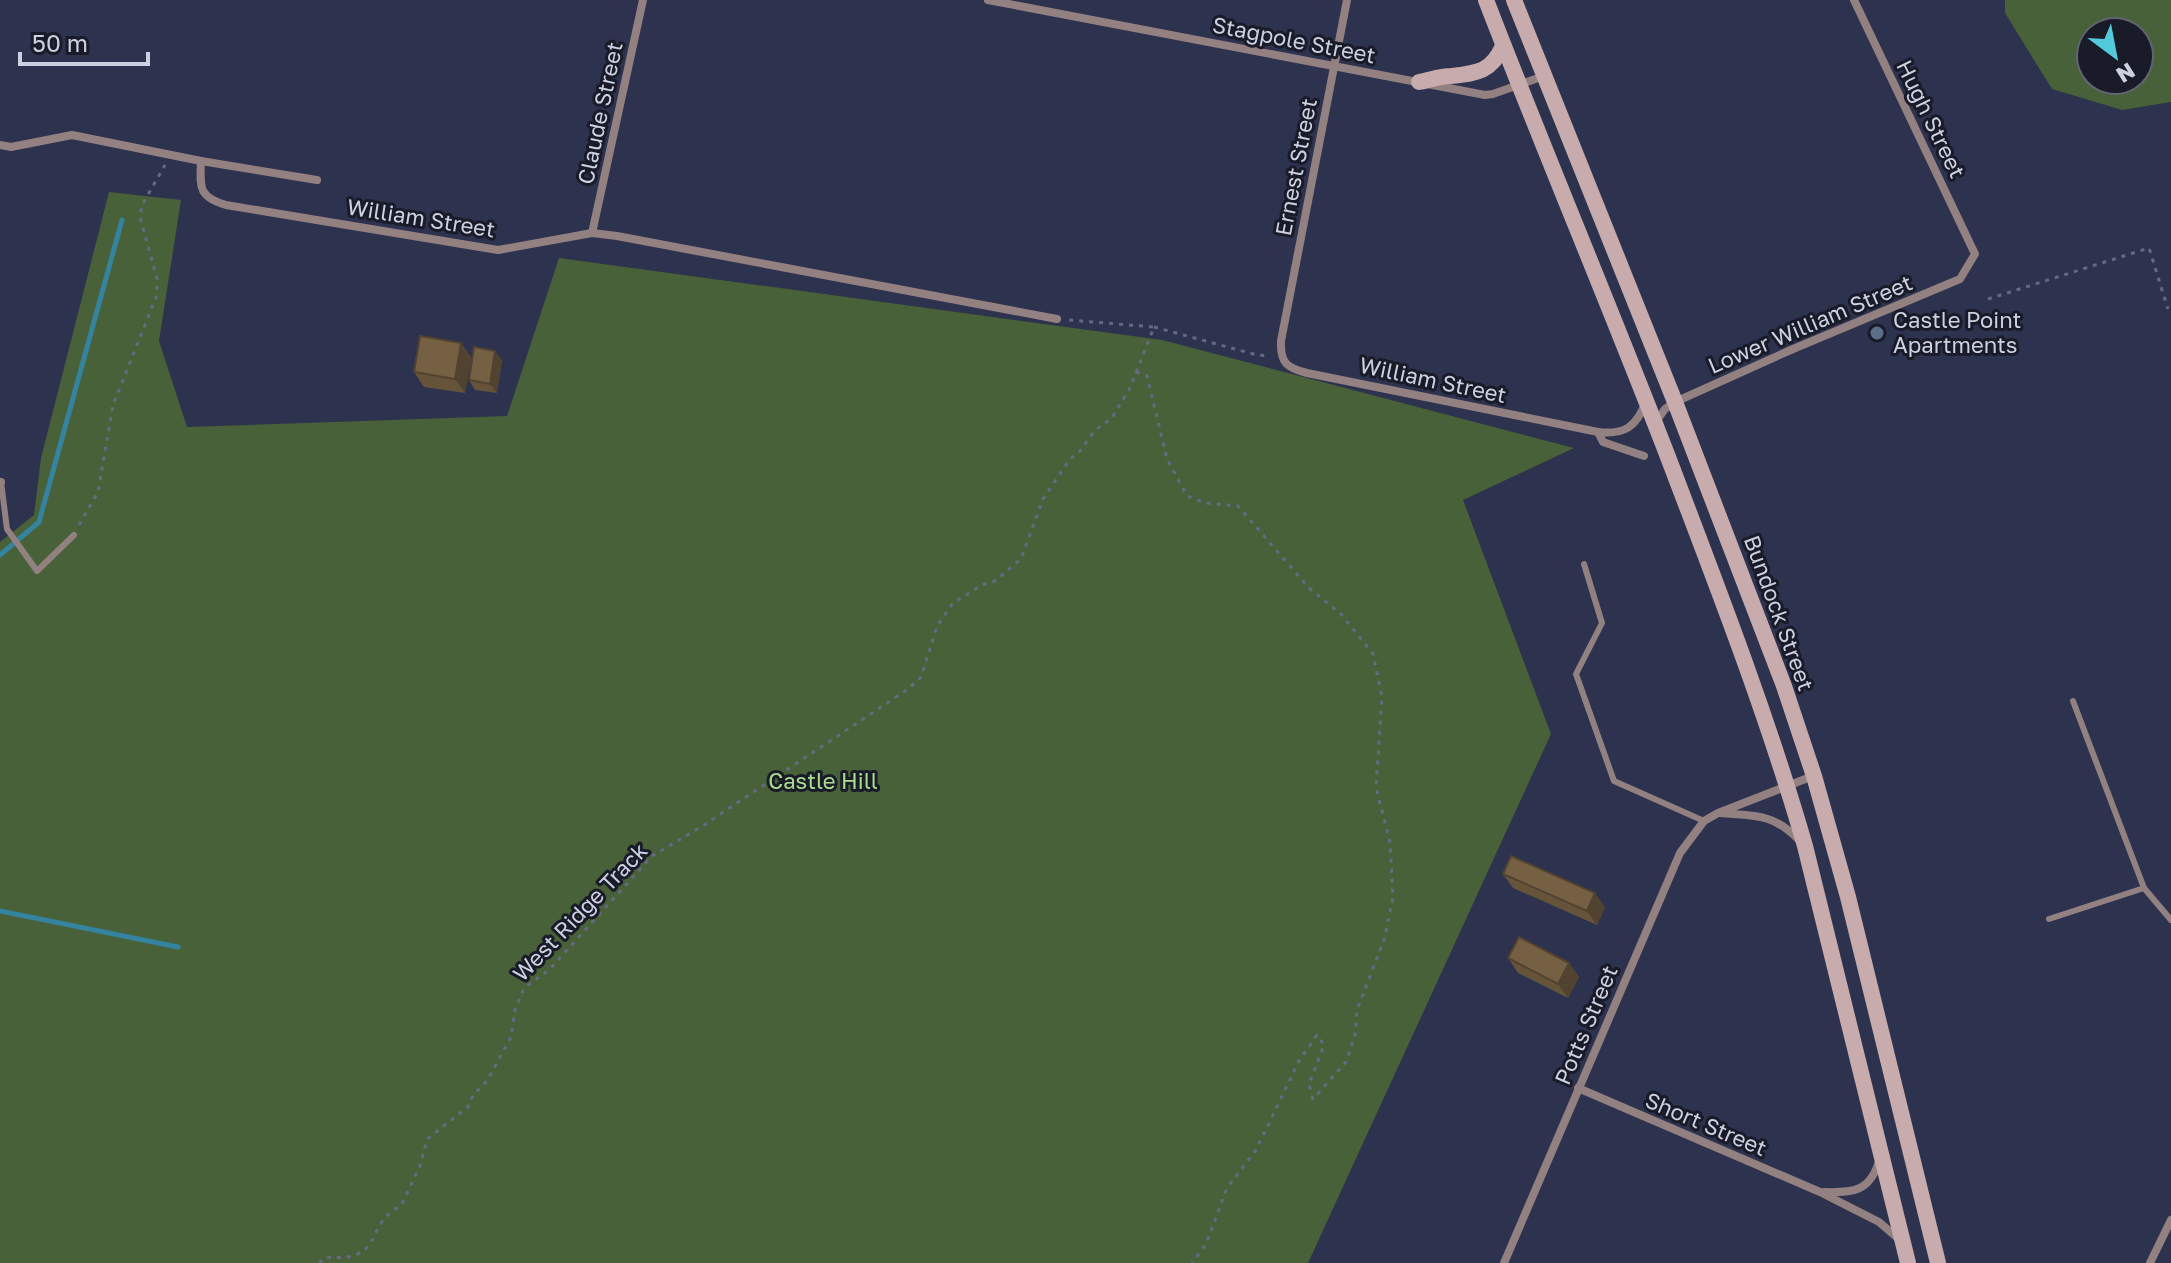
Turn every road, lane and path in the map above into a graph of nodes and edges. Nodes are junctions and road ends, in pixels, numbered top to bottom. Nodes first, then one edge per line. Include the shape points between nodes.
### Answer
1 (643, 0) edge
2 (988, 0) edge
3 (1347, 0) edge
4 (1486, 0) edge
5 (1514, 0) edge
6 (1854, 0) edge
7 (1503, 46) junction
8 (1334, 66) junction
9 (1544, 76) junction
10 (1419, 82) junction
11 (1518, 85) junction
12 (0, 145) edge
13 (171, 154) junction
14 (201, 161) junction
15 (317, 180) dead end
16 (592, 233) junction
17 (1975, 254) joint
18 (1988, 299) dead end
19 (2168, 309) dead end
20 (1057, 319) joint
21 (1154, 327) junction
22 (1293, 369) junction
23 (1136, 372) junction
24 (1646, 400) junction
25 (1675, 402) junction
26 (1655, 423) junction
27 (1598, 432) junction
28 (1644, 456) dead end
29 (1, 482) edge
30 (74, 535) joint
31 (1584, 564) dead end
32 (2073, 701) dead end
33 (1814, 776) junction
34 (1787, 785) junction
35 (1718, 813) junction
36 (1704, 821) junction
37 (1805, 846) junction
38 (2144, 888) junction
39 (2049, 919) dead end
40 (2171, 920) edge
41 (1578, 1088) junction
42 (1881, 1152) junction
43 (1820, 1192) junction
44 (2171, 1220) edge
45 (1903, 1243) junction
46 (319, 1263) edge
47 (1192, 1263) edge
48 (1504, 1263) edge
49 (1908, 1263) edge
50 (1938, 1263) edge
51 (2150, 1263) edge

1 - 16 street, Claude Street
2 - 8 street, Stagpole Street
3 - 8 street, Ernest Street
4 - 7 main road
5 - 9 main road, Bundock Street
6 - 17 street, Hugh Street
7 - 10 main road via 1497,58 1477,73
7 - 11 main road
8 - 10 street, Stagpole Street
8 - 22 street, Ernest Street via 1281,341 1280,353
9 - 11 street, Stagpole Street
9 - 25 main road, Bundock Street
10 - 11 street, Stagpole Street via 1485,95
11 - 24 main road
12 - 13 street via 72,135
13 - 14 street
13 - 30 path via 140,217 157,295 113,405 98,492
14 - 15 street
14 - 16 street, William Street via 202,191 226,205 498,250
16 - 20 street, William Street
17 - 25 street, Lower William Street via 1960,279
18 - 19 path via 2149,248
20 - 21 path
21 - 22 path via 1273,357
21 - 23 path, West Ridge Track
22 - 27 street, William Street
23 - 46 path, West Ridge Track via 1111,419 1070,459 1043,499 1021,559 995,581 953,603 937,626 921,677 652,856 549,970 524,988 511,1037 487,1081 468,1107 427,1139 401,1206 386,1217 366,1256 353,1262 326,1257
23 - 47 path via 1147,376 1167,459 1187,496 1238,506 1373,654 1382,697 1376,787 1390,842 1393,898 1346,1062 1313,1099 1309,1084 1324,1045 1317,1035 1256,1150 1227,1188 1206,1244
24 - 26 main road
24 - 27 street, William Street via 1632,425 1612,434
25 - 26 street, Lower William Street
25 - 33 main road, Bundock Street
26 - 34 main road
27 - 28 street, William Street via 1603,442
29 - 30 lane via 7,529 37,571
31 - 36 lane via 1602,623 1576,674 1614,781
32 - 38 lane
33 - 34 street, Potts Street
33 - 50 main road, Bundock Street
34 - 35 street, Potts Street
34 - 37 main road
35 - 36 street, Potts Street
35 - 37 street via 1777,821
36 - 41 street, Potts Street via 1664,885
37 - 42 main road
38 - 39 lane
38 - 40 lane
41 - 43 street, Short Street
41 - 48 street, Potts Street
42 - 43 street, Short Street via 1868,1184 1846,1192
42 - 45 main road
43 - 45 street, Short Street via 1879,1222
44 - 51 street
45 - 49 main road

